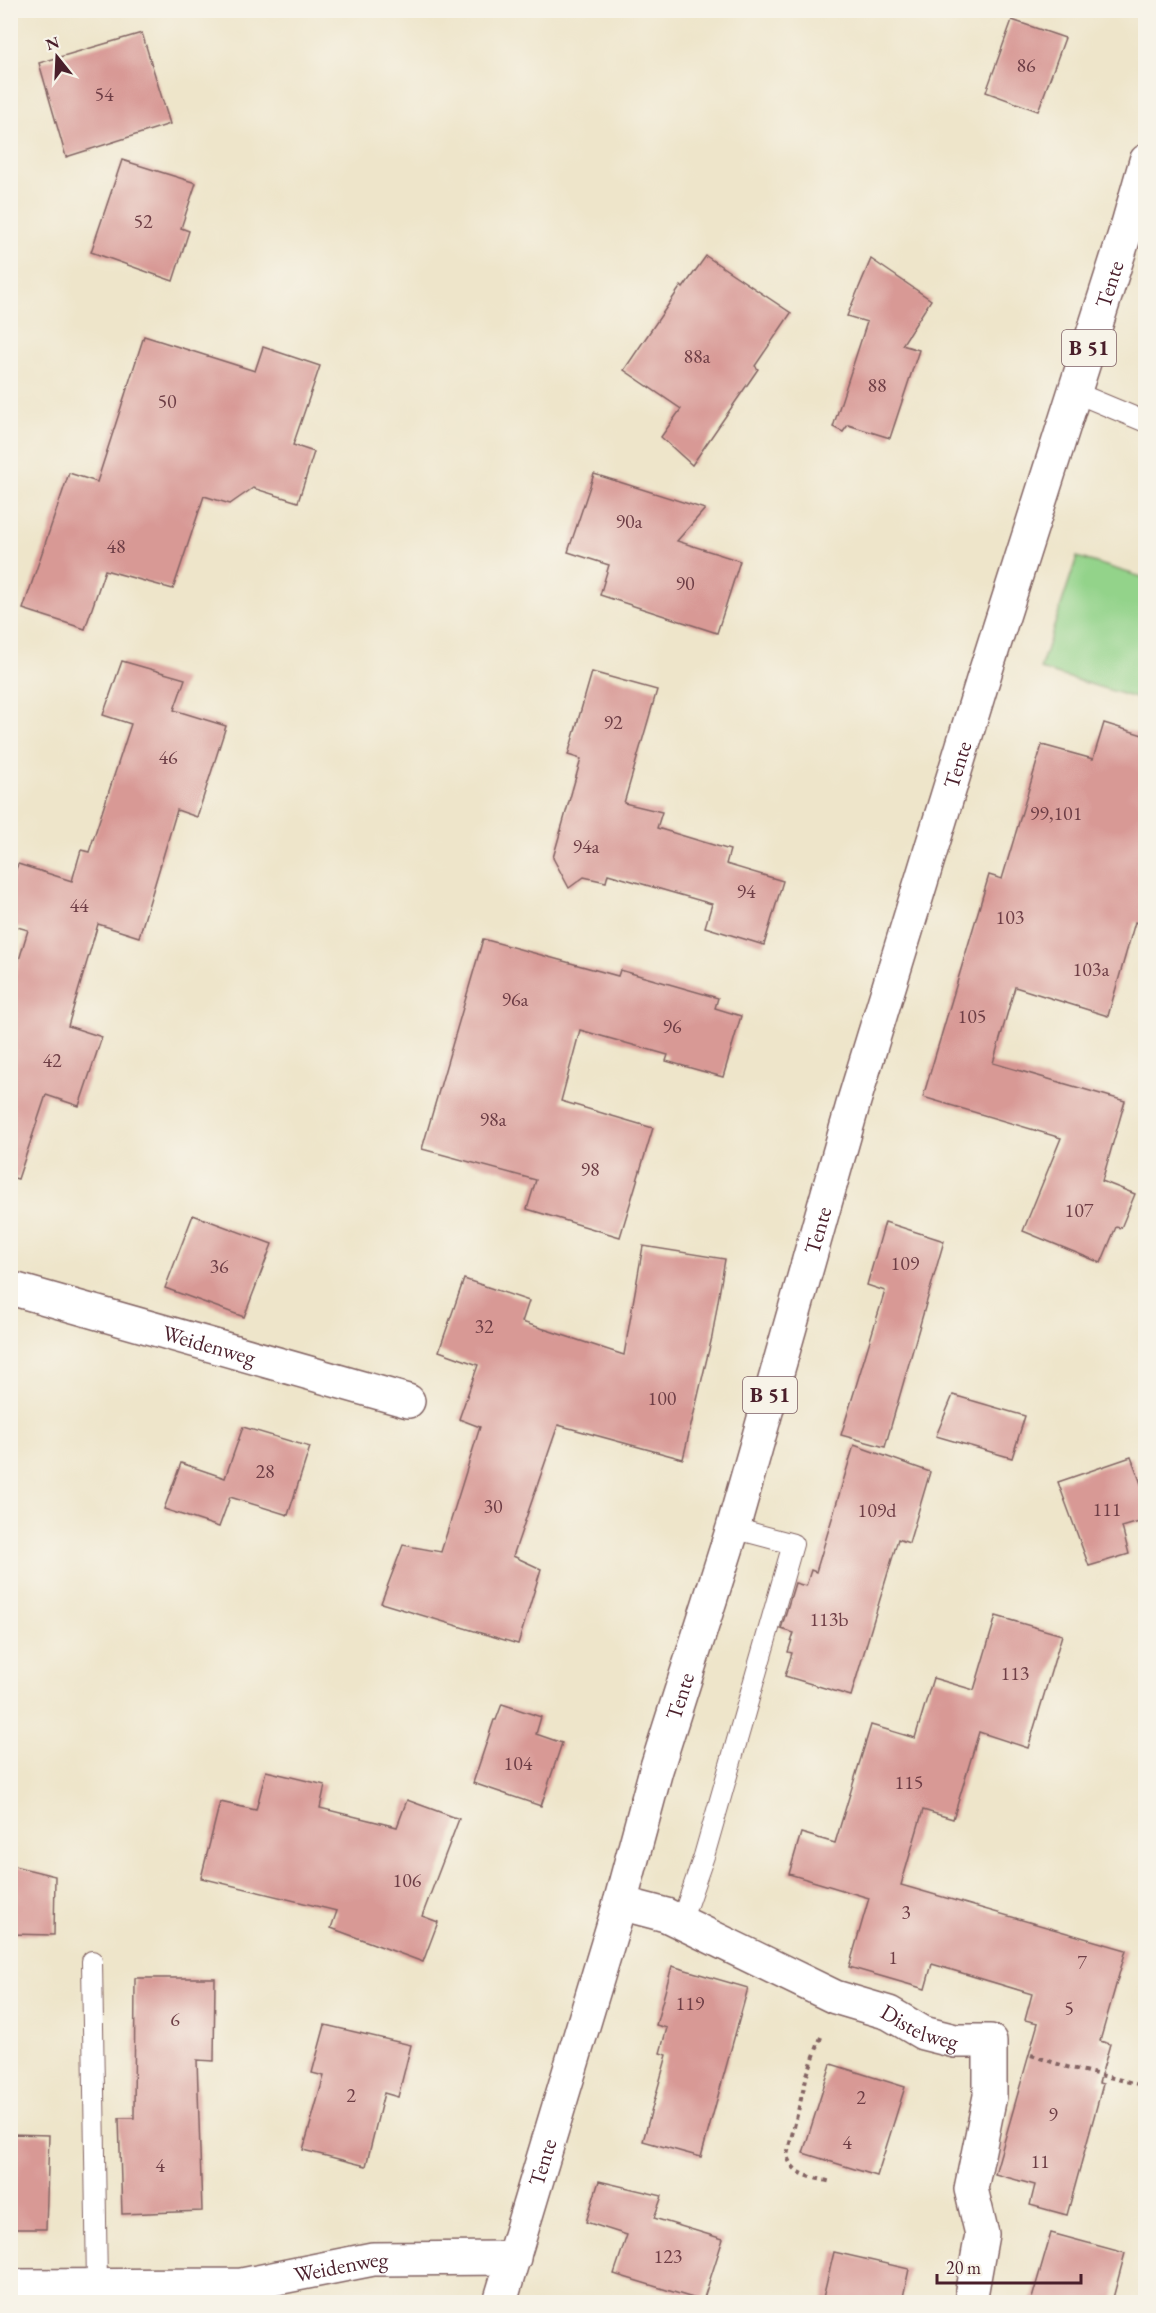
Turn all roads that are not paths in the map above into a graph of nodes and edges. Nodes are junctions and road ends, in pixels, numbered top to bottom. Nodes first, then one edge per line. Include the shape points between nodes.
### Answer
1 (1146, 161) edge
2 (1137, 229) edge
3 (1074, 392) junction
4 (1146, 422) edge
5 (10, 1288) edge
6 (408, 1401) dead end
7 (733, 1528) junction
8 (620, 1903) junction
9 (681, 1922) junction
10 (92, 1961) dead end
11 (514, 2258) junction
12 (97, 2285) junction
13 (10, 2286) edge
14 (972, 2290) dead end
15 (500, 2302) edge

1 - 2 main road, Tente / B 51
2 - 3 main road, Tente / B 51
3 - 4 lane
3 - 7 main road, Tente / B 51 via 854,1101
5 - 6 main road, Weidenweg
7 - 8 main road, Tente / B 51 via 656,1770
7 - 9 lane via 793,1544 704,1856
8 - 9 main road, Distelweg
8 - 11 main road, Tente / B 51
9 - 14 main road, Distelweg via 835,1997 889,2013 923,2032 955,2041 990,2041 990,2096 971,2189 982,2234
10 - 12 lane
11 - 12 main road, Weidenweg via 373,2259 242,2285
11 - 15 main road, Tente / B 51
12 - 13 main road, Weidenweg

